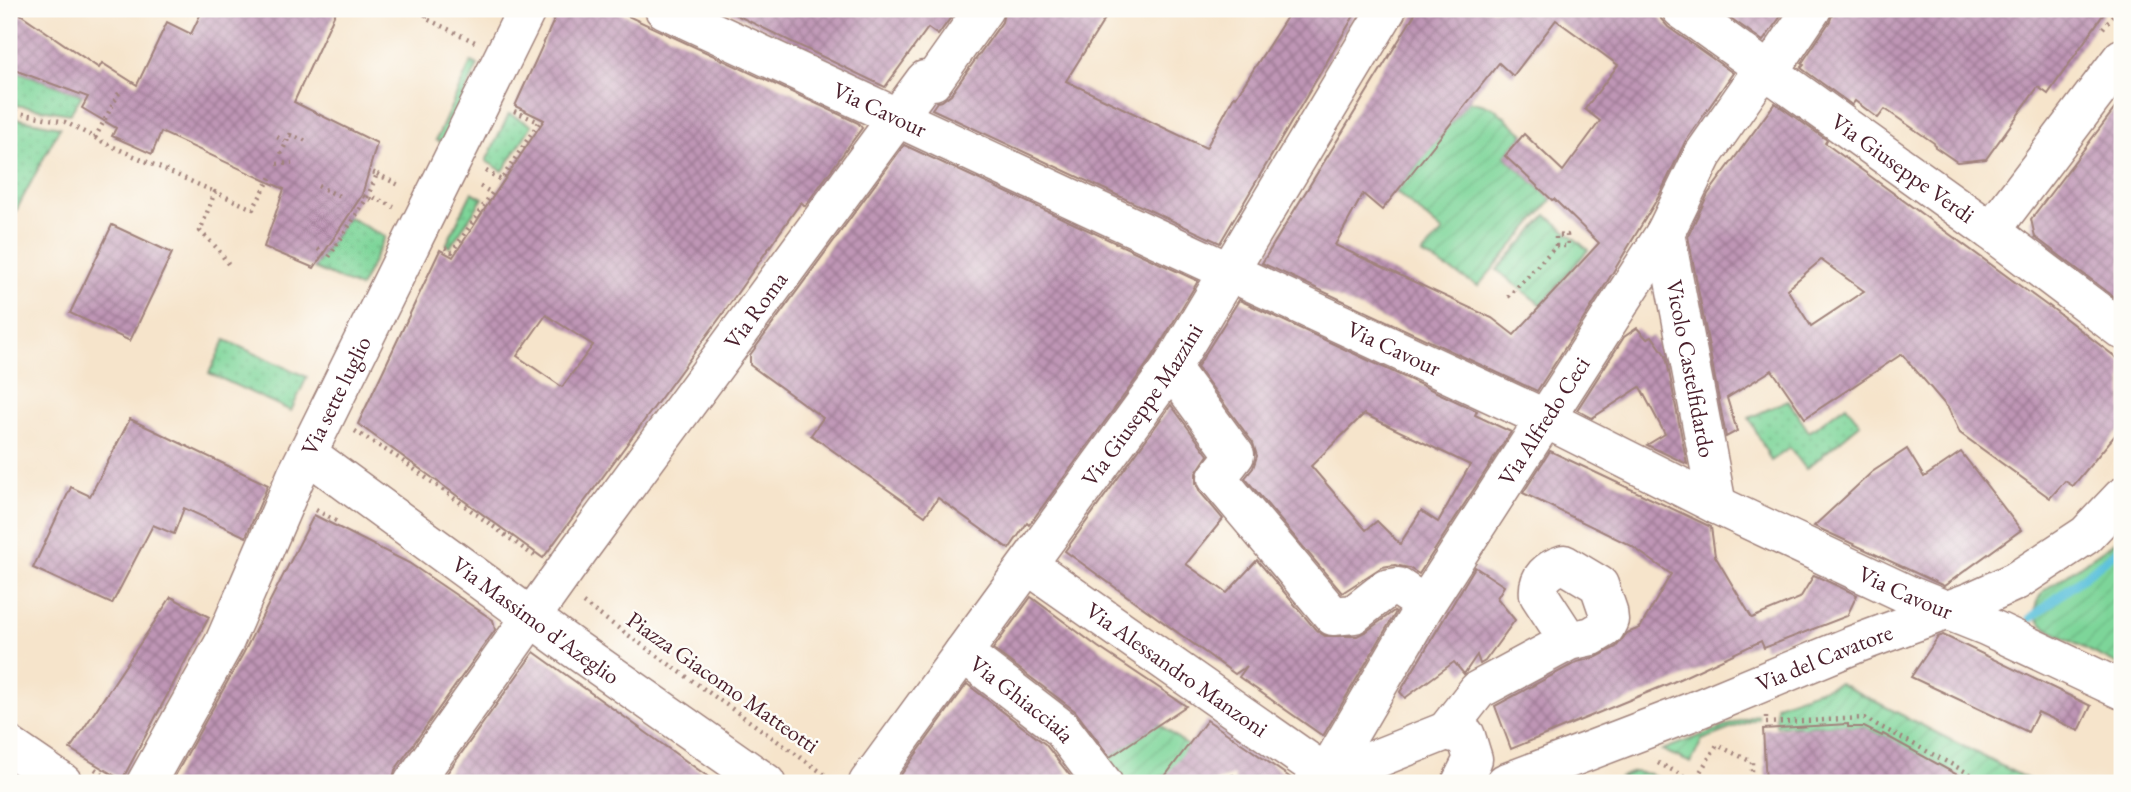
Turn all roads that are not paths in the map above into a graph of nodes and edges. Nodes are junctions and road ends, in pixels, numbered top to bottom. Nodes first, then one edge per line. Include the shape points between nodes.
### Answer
1 (527, 9) edge
2 (664, 9) edge
3 (984, 9) edge
4 (1387, 9) edge
5 (1681, 9) edge
6 (1812, 9) edge
7 (2112, 44) edge
8 (1766, 71) junction
9 (898, 117) junction
10 (1991, 231) junction
11 (1665, 233) junction
12 (1229, 272) junction
13 (2122, 330) edge
14 (1171, 368) junction
15 (1545, 419) junction
16 (308, 454) junction
17 (2122, 497) edge
18 (1717, 505) junction
19 (1028, 565) junction
20 (1425, 605) junction
21 (1945, 611) junction
22 (534, 624) junction
23 (1569, 641) dead end
24 (963, 653) junction
25 (2122, 690) edge
26 (1446, 731) junction
27 (9, 746) edge
28 (1326, 774) junction
29 (856, 777) edge
30 (1523, 780) edge
31 (62, 783) edge
32 (146, 783) edge
33 (413, 783) edge
34 (766, 783) edge
35 (1103, 783) edge
36 (1461, 783) edge

1 - 16 street, Via sette luglio
2 - 9 street, Via Cavour
3 - 9 street, Via Roma via 933,81 925,80
4 - 12 street, Via Giuseppe Mazzini
5 - 8 street, Via Giuseppe Verdi
6 - 8 street, Via Alfredo Ceci
7 - 10 street
8 - 10 street, Via Giuseppe Verdi
8 - 11 street, Via Alfredo Ceci via 1703,155
9 - 12 street, Via Cavour
9 - 22 street, Via Roma via 716,342 666,435 579,550
10 - 13 street, Via Giuseppe Verdi
11 - 15 street, Via Alfredo Ceci
11 - 18 street, Vicolo Castelfidardo
12 - 14 street, Via Giuseppe Mazzini
12 - 15 street, Via Cavour
14 - 19 street, Via Giuseppe Mazzini
14 - 20 street via 1235,455 1217,478 1333,616 1354,614 1386,589 1398,587
15 - 18 street, Via Cavour
15 - 20 street, Via Alfredo Ceci
16 - 22 street, Via Massimo d'Azeglio
16 - 32 street, Via sette luglio via 224,643
17 - 21 street, Via del Cavatore via 2086,535 2028,573
18 - 21 street, Via Cavour
19 - 24 street, Via Giuseppe Mazzini
19 - 28 street, Via Alessandro Manzoni
20 - 28 street, Via Alfredo Ceci
21 - 25 street, Via Cavour
21 - 30 street, Via del Cavatore
22 - 33 street, Via Roma
22 - 34 street, Via Massimo d'Azeglio
23 - 26 street via 1478,690
24 - 29 street, Via Giuseppe Mazzini
24 - 35 street, Via Ghiacciaia via 1061,728
26 - 28 street
26 - 36 street via 1466,736 1473,758
27 - 31 street

